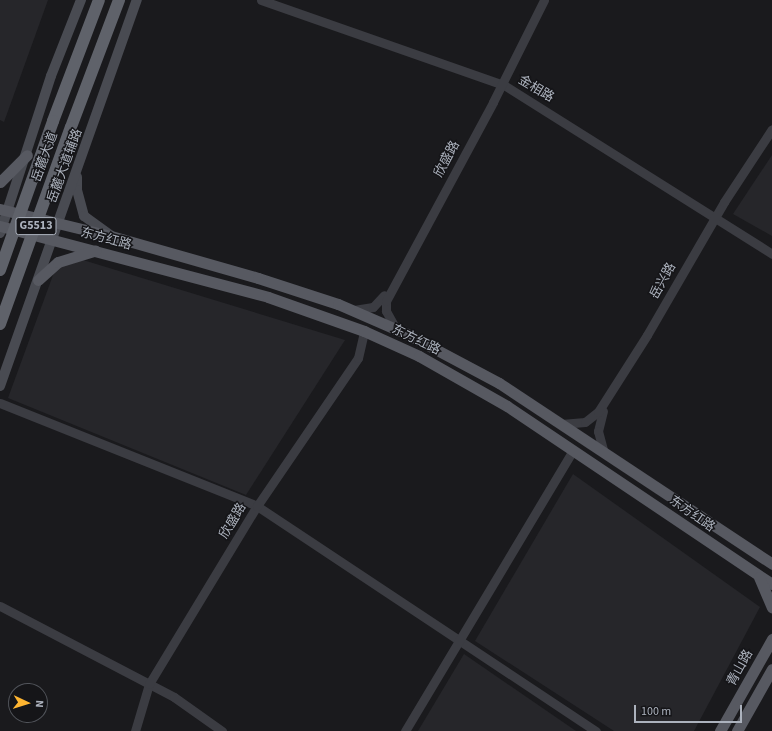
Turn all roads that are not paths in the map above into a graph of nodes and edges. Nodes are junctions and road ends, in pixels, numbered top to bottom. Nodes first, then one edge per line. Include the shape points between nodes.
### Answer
1 (81, 0) edge
2 (99, 0) edge
3 (119, 0) edge
4 (137, 0) edge
5 (261, 0) edge
6 (273, 0) edge
7 (540, 0) edge
8 (544, 0) edge
9 (501, 82) junction
10 (772, 129) edge
11 (772, 137) edge
12 (27, 155) junction
13 (78, 166) junction
14 (0, 182) edge
15 (4, 210) edge
16 (717, 217) junction
17 (58, 222) junction
18 (1, 228) edge
19 (111, 236) junction
20 (52, 239) junction
21 (772, 249) edge
22 (95, 251) junction
23 (772, 254) edge
24 (0, 270) edge
25 (38, 280) junction
26 (354, 310) junction
27 (0, 324) edge
28 (396, 329) junction
29 (364, 331) junction
30 (0, 386) edge
31 (0, 403) edge
32 (561, 424) junction
33 (573, 450) junction
34 (604, 453) junction
35 (257, 506) junction
36 (771, 563) edge
37 (756, 574) junction
38 (772, 584) edge
39 (0, 606) edge
40 (772, 607) edge
41 (461, 639) junction
42 (771, 639) edge
43 (772, 669) edge
44 (148, 684) junction
45 (135, 731) edge
46 (222, 731) edge
47 (405, 731) edge
48 (596, 731) edge
49 (720, 731) edge
50 (737, 731) edge

1 - 12 main road via 51,76
2 - 24 highway, 岳麓大道 / G5513, bridge
3 - 27 highway, 岳麓大道 / G5513, bridge
4 - 13 main road, 岳麓大道辅路
5 - 9 street, 金相路
6 - 9 street, 金相路
7 - 9 street, 欣盛路
8 - 9 street, 欣盛路
9 - 16 street, 金相路
9 - 26 street, 欣盛路 via 381,300 368,309
9 - 28 street, 欣盛路 via 386,301 386,312
10 - 16 street, 岳兴路
11 - 16 street, 岳兴路
12 - 14 main road
12 - 15 main road
13 - 17 main road, 岳麓大道辅路
13 - 19 main road via 77,190 84,216
15 - 17 main road, 东方红路
15 - 18 main road
16 - 21 street, 金相路
16 - 23 street, 金相路
16 - 32 street, 岳兴路 via 598,412 585,422
16 - 34 street, 岳兴路 via 601,414 598,431
17 - 19 main road, 东方红路
17 - 20 main road, 岳麓大道辅路
18 - 20 main road, 东方红路
19 - 26 main road, 东方红路 via 264,280
20 - 22 main road, 东方红路
20 - 25 main road, 岳麓大道辅路
22 - 25 main road via 58,262
22 - 29 main road, 东方红路 via 260,294
25 - 30 main road, 岳麓大道辅路
26 - 28 main road, 东方红路
28 - 32 main road, 东方红路 via 474,368
29 - 33 main road, 东方红路 via 419,356 480,390
29 - 35 street, 欣盛路 via 358,358
31 - 35 street
32 - 34 main road, 东方红路
33 - 37 main road, 东方红路
33 - 41 street
34 - 36 main road, 东方红路
35 - 41 street
35 - 44 street, 欣盛路
37 - 38 main road, 东方红路
37 - 40 main road via 766,589
39 - 44 street
41 - 47 street
41 - 48 street
42 - 49 main road, 青山路
43 - 50 main road
44 - 45 street, 欣盛路
44 - 46 street via 174,697

